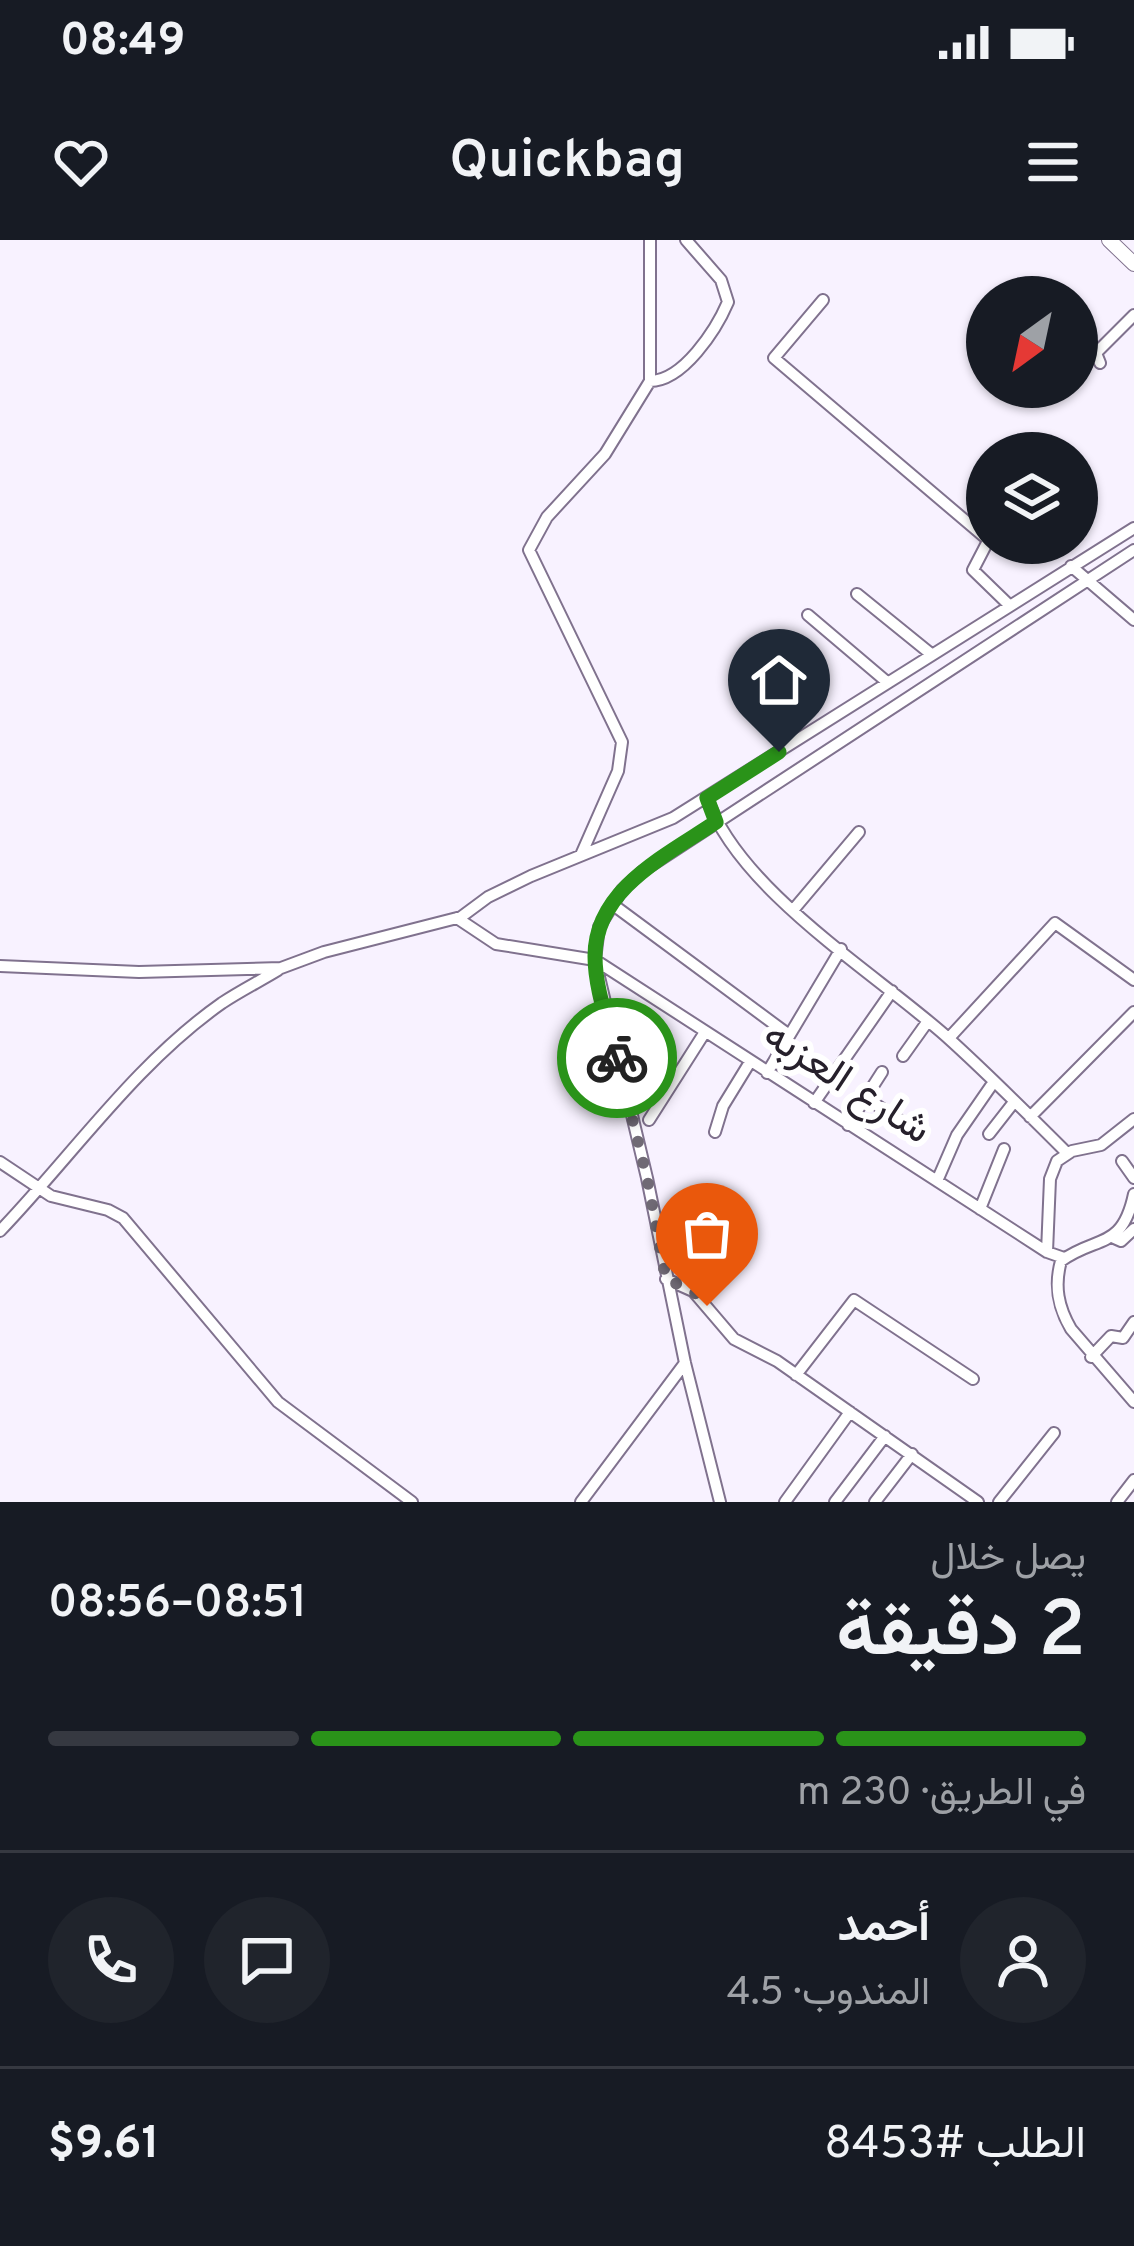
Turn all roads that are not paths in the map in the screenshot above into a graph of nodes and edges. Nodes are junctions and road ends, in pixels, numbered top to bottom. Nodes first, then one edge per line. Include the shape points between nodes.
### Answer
1 (650, 240) edge
2 (686, 240) edge
3 (1109, 240) edge
4 (1134, 264) edge
5 (823, 300) dead end
6 (1134, 315) edge
7 (1100, 362) dead end
8 (650, 381) junction
9 (966, 521) edge
10 (1134, 528) edge
11 (1134, 550) edge
12 (976, 564) edge
13 (1071, 566) junction
14 (1086, 580) junction
15 (857, 594) dead end
16 (1008, 604) junction
17 (808, 615) dead end
18 (1134, 620) edge
19 (931, 654) junction
20 (887, 682) junction
21 (707, 798) junction
22 (716, 822) junction
23 (859, 832) dead end
24 (580, 855) junction
25 (611, 904) junction
26 (794, 909) junction
27 (457, 918) junction
28 (841, 949) junction
29 (595, 960) junction
30 (0, 966) edge
31 (281, 968) junction
32 (1134, 980) edge
33 (892, 991) junction
34 (1134, 1012) edge
35 (928, 1022) junction
36 (705, 1032) junction
37 (789, 1036) junction
38 (949, 1038) junction
39 (903, 1056) dead end
40 (749, 1062) junction
41 (883, 1072) dead end
42 (767, 1073) junction
43 (993, 1083) junction
44 (866, 1098) junction
45 (1014, 1102) junction
46 (814, 1103) junction
47 (1030, 1117) junction
48 (1134, 1119) edge
49 (649, 1120) dead end
50 (848, 1125) junction
51 (715, 1132) dead end
52 (919, 1133) dead end
53 (989, 1134) dead end
54 (1004, 1149) dead end
55 (1066, 1154) junction
56 (1121, 1161) dead end
57 (0, 1162) edge
58 (1134, 1178) edge
59 (937, 1181) junction
60 (38, 1189) junction
61 (1134, 1200) edge
62 (980, 1209) junction
63 (1134, 1229) edge
64 (0, 1232) edge
65 (1112, 1237) junction
66 (1047, 1252) junction
67 (1064, 1258) junction
68 (666, 1279) junction
69 (1134, 1322) edge
70 (1091, 1357) junction
71 (685, 1363) junction
72 (796, 1375) junction
73 (973, 1379) dead end
74 (1131, 1394) edge
75 (850, 1412) junction
76 (1054, 1433) dead end
77 (885, 1436) junction
78 (911, 1454) junction
79 (1134, 1480) edge
80 (412, 1502) edge
81 (581, 1502) edge
82 (720, 1502) edge
83 (785, 1502) edge
84 (836, 1502) edge
85 (875, 1502) edge
86 (978, 1502) edge
87 (1000, 1502) edge
88 (1117, 1502) edge

1 - 8 street
2 - 8 street via 721,280 728,302 680,369
3 - 4 street
5 - 9 street via 774,358
6 - 7 street via 1096,353
8 - 24 street via 529,550 622,742 618,771
10 - 13 street
11 - 14 street
12 - 16 street
13 - 14 street
13 - 16 street
14 - 18 street
14 - 22 street
15 - 19 street
16 - 19 street
17 - 20 street
19 - 20 street
20 - 21 street
21 - 22 street
21 - 24 street
22 - 25 street via 643,871
22 - 26 street
23 - 26 street
24 - 27 street
25 - 29 street
25 - 37 street
26 - 28 street
27 - 29 street via 496,944
27 - 31 street
28 - 33 street
28 - 37 street
29 - 36 street, شارع العزبه
29 - 68 street
30 - 31 street
31 - 60 street via 186,1034
32 - 38 street via 1054,923
33 - 35 street
33 - 46 street
34 - 47 street
35 - 38 street
35 - 39 street
36 - 40 street, شارع العزبه
36 - 49 street
37 - 42 street
38 - 43 street
40 - 42 street, شارع العزبه
40 - 51 street
41 - 44 street
42 - 46 street, شارع العزبه
43 - 45 street
43 - 59 street
44 - 50 street
44 - 52 street
45 - 47 street
45 - 53 street
46 - 50 street, شارع العزبه
47 - 55 street
48 - 55 street via 1096,1147
50 - 59 street, شارع العزبه
54 - 62 street
55 - 66 street via 1049,1179
56 - 58 street
57 - 60 street
59 - 62 street, شارع العزبه
60 - 64 street
60 - 80 street via 123,1218 278,1402
61 - 65 street
62 - 66 street, شارع العزبه
63 - 65 street via 1121,1241
65 - 67 street
66 - 67 street, شارع العزبه
67 - 70 street via 1058,1300
68 - 71 street
68 - 72 street via 693,1291 734,1339
69 - 70 street
70 - 74 street
71 - 81 street
71 - 82 street
72 - 73 street via 854,1300
72 - 75 street
75 - 77 street
75 - 83 street
76 - 87 street
77 - 78 street
77 - 84 street
78 - 85 street
78 - 86 street
79 - 88 street

